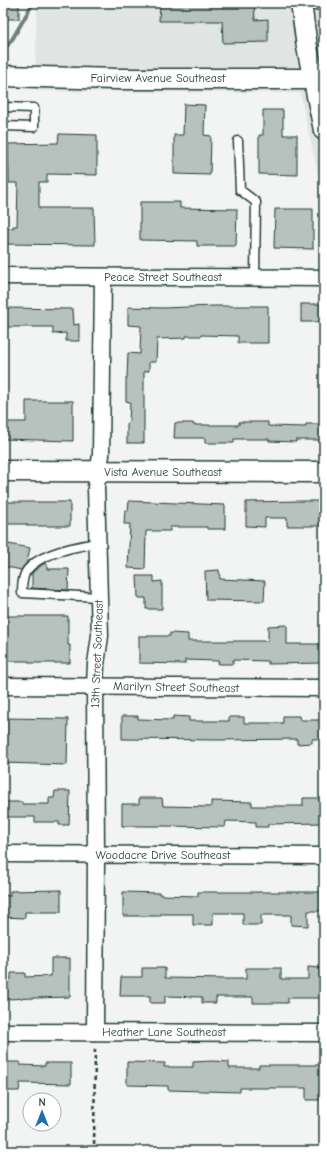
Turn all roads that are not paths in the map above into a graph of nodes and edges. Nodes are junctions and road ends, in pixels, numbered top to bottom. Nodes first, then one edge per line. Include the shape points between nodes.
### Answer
1 (301, 4) edge
2 (324, 5) edge
3 (3, 76) edge
4 (318, 79) edge
5 (3, 107) edge
6 (3, 126) edge
7 (324, 130) edge
8 (238, 141) dead end
9 (3, 276) edge
10 (103, 277) junction
11 (255, 278) junction
12 (324, 278) edge
13 (3, 471) edge
14 (98, 471) junction
15 (324, 472) edge
16 (97, 543) junction
17 (99, 596) junction
18 (3, 686) edge
19 (95, 686) junction
20 (324, 688) edge
21 (3, 854) edge
22 (96, 855) junction
23 (324, 856) edge
24 (3, 1032) edge
25 (95, 1032) junction
26 (324, 1033) edge

1 - 2 lane
1 - 4 street
3 - 4 street, Fairview Avenue Southeast
4 - 7 street
5 - 6 lane via 34,108 34,127
8 - 11 lane via 240,190 256,202
9 - 10 street, Peace Street Southeast
10 - 11 street, Peace Street Southeast
10 - 14 street, 13th Street Southeast via 101,455
11 - 12 street, Peace Street Southeast
13 - 14 street, Vista Avenue Southeast
14 - 15 street, Vista Avenue Southeast
14 - 16 street, 13th Street Southeast
16 - 17 street, 13th Street Southeast
16 - 17 lane via 79,546 38,560 27,569 22,592
17 - 19 street, 13th Street Southeast via 100,636
18 - 19 street, Marilyn Street Southeast
19 - 20 street, Marilyn Street Southeast
19 - 22 street, 13th Street Southeast
21 - 22 street, Woodacre Drive Southeast
22 - 23 street, Woodacre Drive Southeast
22 - 25 street, 13th Street Southeast
24 - 25 street, Heather Lane Southeast
25 - 26 street, Heather Lane Southeast

